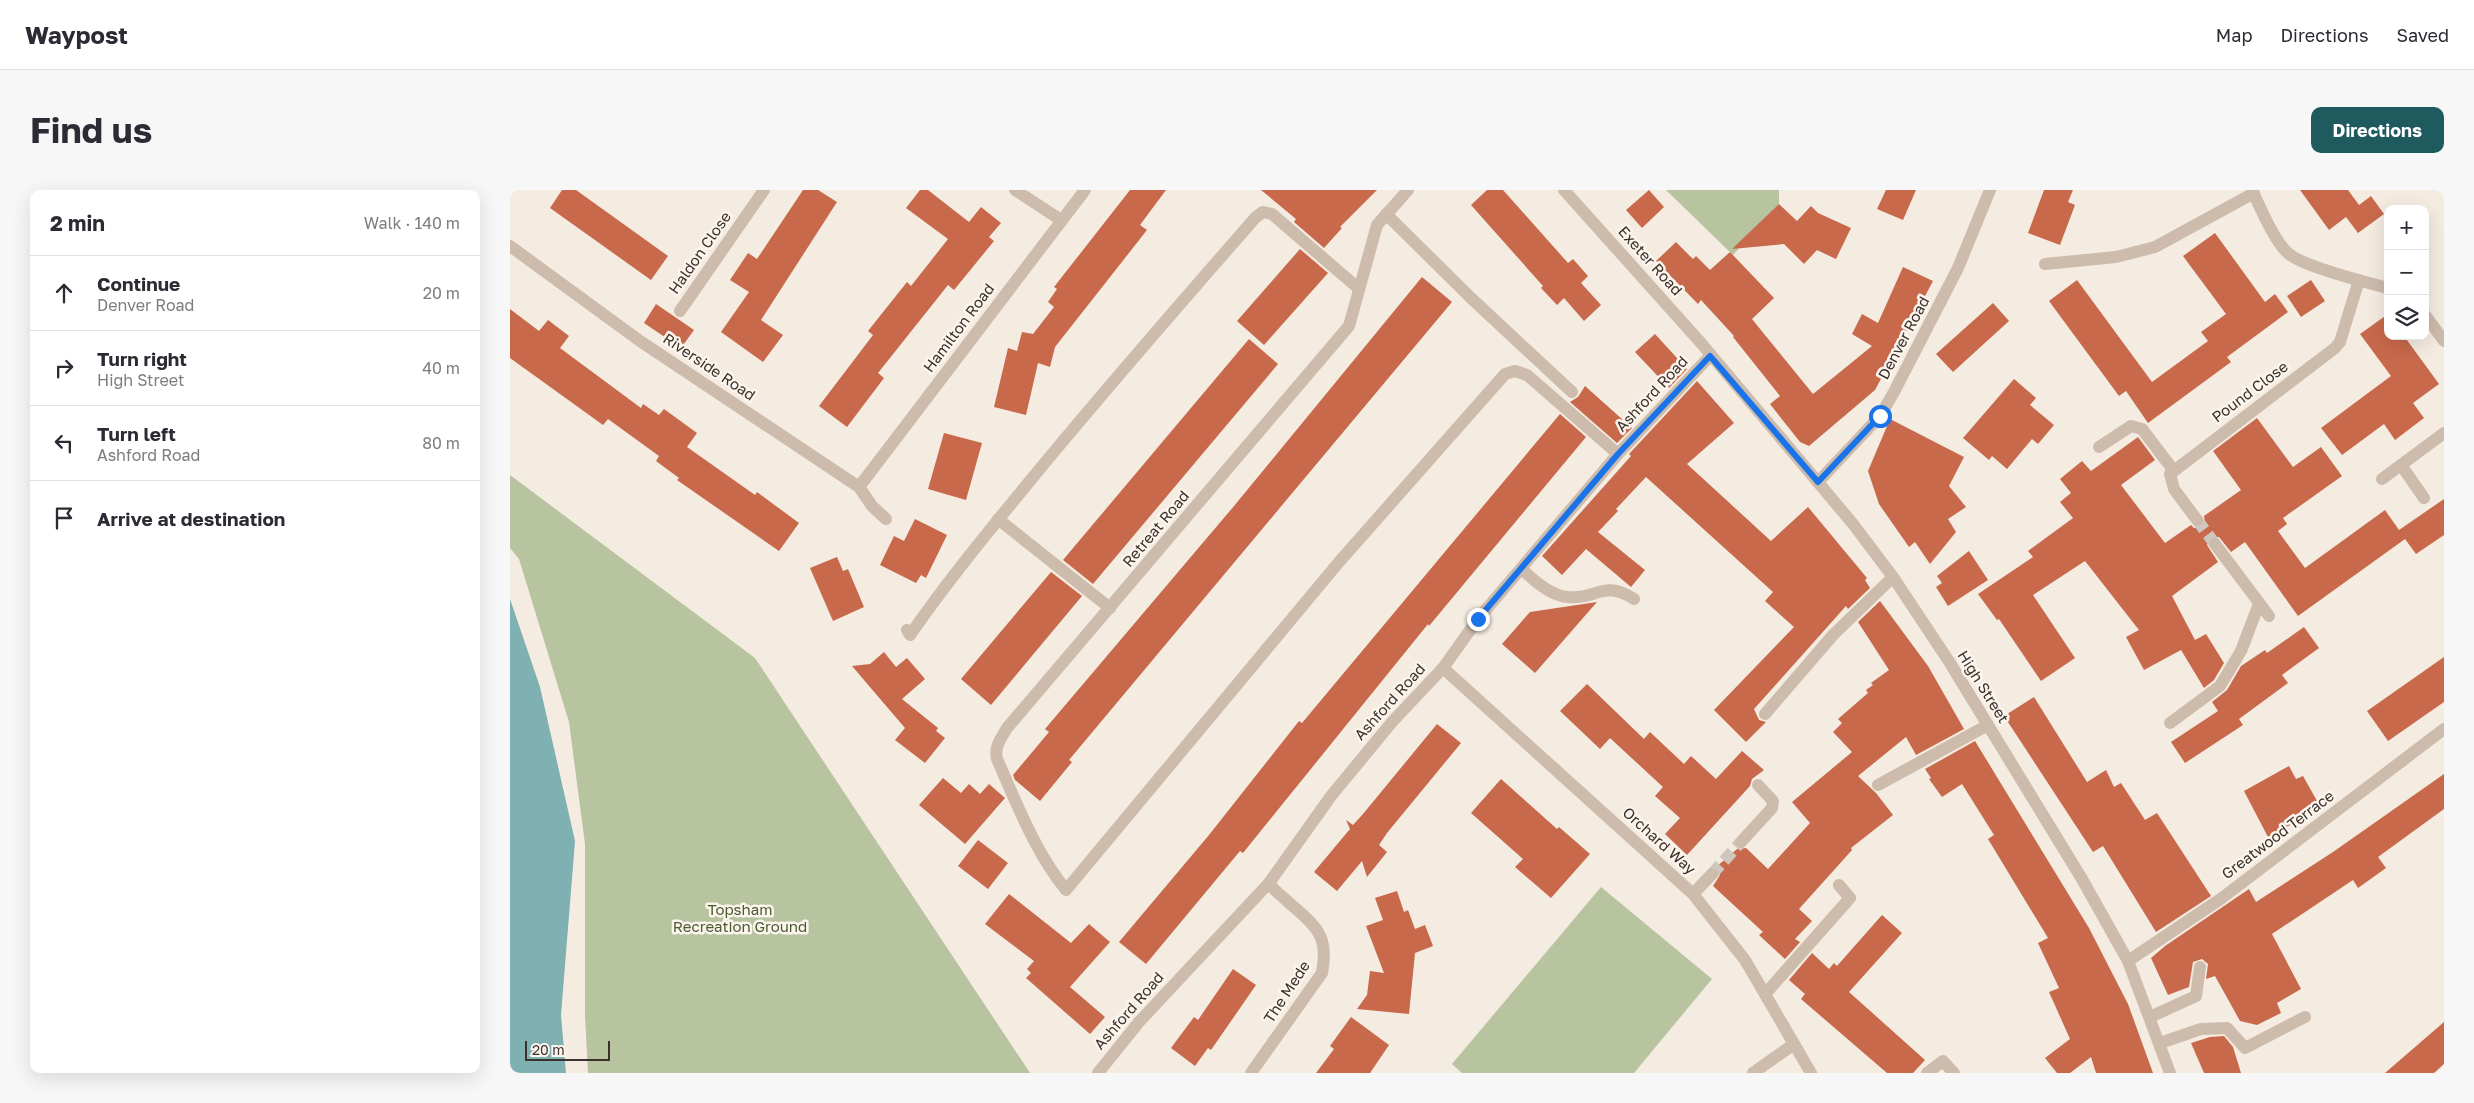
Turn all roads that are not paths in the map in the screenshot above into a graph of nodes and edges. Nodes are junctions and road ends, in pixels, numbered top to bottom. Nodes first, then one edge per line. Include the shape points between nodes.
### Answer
1 (764, 190) edge
2 (1015, 190) edge
3 (1085, 190) edge
4 (1408, 190) edge
5 (1564, 190) edge
6 (1990, 190) edge
7 (2253, 192) edge
8 (1386, 214) junction
9 (1061, 220) junction
10 (510, 246) edge
11 (2045, 264) dead end
12 (2359, 280) junction
13 (2384, 287) edge
14 (1358, 288) junction
15 (680, 311) dead end
16 (2429, 319) edge
17 (2443, 337) edge
18 (1710, 356) junction
19 (1572, 392) dead end
20 (2444, 433) edge
21 (2099, 447) dead end
22 (1618, 454) junction
23 (2401, 465) junction
24 (2174, 470) junction
25 (2382, 479) dead end
26 (1818, 482) junction
27 (859, 487) junction
28 (2424, 498) dead end
29 (886, 519) dead end
30 (998, 519) junction
31 (2197, 520) tunnel mouth
32 (2214, 544) tunnel mouth
33 (1522, 569) junction
34 (1893, 577) junction
35 (1634, 599) dead end
36 (2259, 604) junction
37 (1110, 608) junction
38 (2269, 616) dead end
39 (906, 630) dead end
40 (1443, 668) junction
41 (1765, 714) dead end
42 (2170, 723) dead end
43 (1988, 726) junction
44 (2444, 730) edge
45 (1758, 785) dead end
46 (1878, 785) dead end
47 (1741, 842) tunnel mouth
48 (1712, 874) tunnel mouth
49 (1269, 883) junction
50 (1839, 885) dead end
51 (1694, 894) junction
52 (2128, 961) junction
53 (2200, 967) dead end
54 (1766, 993) junction
55 (2150, 1017) junction
56 (2305, 1017) dead end
57 (2160, 1043) junction
58 (1794, 1044) junction
59 (1098, 1073) edge
60 (1251, 1073) edge
61 (1753, 1073) edge
62 (1810, 1073) edge
63 (1927, 1073) edge
64 (1954, 1073) edge
65 (2170, 1073) edge

1 - 15 street, Haldon Close
2 - 9 street
3 - 9 street, Hamilton Road
4 - 8 street, Retreat Road
5 - 18 street, Exeter Road
6 - 26 street, Denver Road via 1958,268 1880,416
7 - 11 street via 2155,247 2116,257
7 - 12 street via 2289,254 2303,262
8 - 14 street, Retreat Road via 1377,225
8 - 19 street
9 - 27 street, Hamilton Road
10 - 27 street, Riverside Road via 640,341
12 - 13 street
12 - 24 street, Pound Close via 2340,342 2335,348
14 - 30 street via 1272,214 1263,212 1122,370
14 - 37 street, Retreat Road via 1349,326
16 - 17 street
18 - 22 street, Ashford Road
18 - 26 street, High Street
20 - 23 street
21 - 24 street via 2131,426 2137,426
22 - 33 street, Ashford Road
22 - 37 street, Retreat Road via 1527,375 1515,370 1505,374 1339,562 1066,890 1024,822 995,752 1007,728
23 - 25 street
23 - 28 street
24 - 31 street via 2170,474 2174,488
26 - 34 street, High Street
27 - 29 street, Riverside Road
30 - 37 street
30 - 39 street via 910,635
32 - 36 street
33 - 35 street via 1533,580 1567,598 1620,590
33 - 40 street, Ashford Road via 1478,619
34 - 41 street via 1833,635
34 - 43 street, High Street
36 - 38 street
36 - 42 street via 2241,651 2220,686
40 - 49 street, Ashford Road via 1392,722 1331,796
40 - 51 street, Orchard Way
43 - 46 street
43 - 52 street, High Street
44 - 52 street, Greatwood Terrace via 2222,898
45 - 47 street via 1773,801 1772,808
48 - 51 street
49 - 59 street, Ashford Road via 1139,1022
49 - 60 street, The Mede via 1316,927 1323,938 1326,956 1322,973
50 - 54 street via 1850,898
51 - 54 street, Orchard Way
52 - 55 street, High Street
53 - 55 street via 2196,996
54 - 58 street, Orchard Way
55 - 57 street, High Street
56 - 57 street via 2245,1048 2227,1028 2201,1029
57 - 65 street, High Street
58 - 61 street
58 - 62 street, Orchard Way
63 - 64 street via 1943,1061

